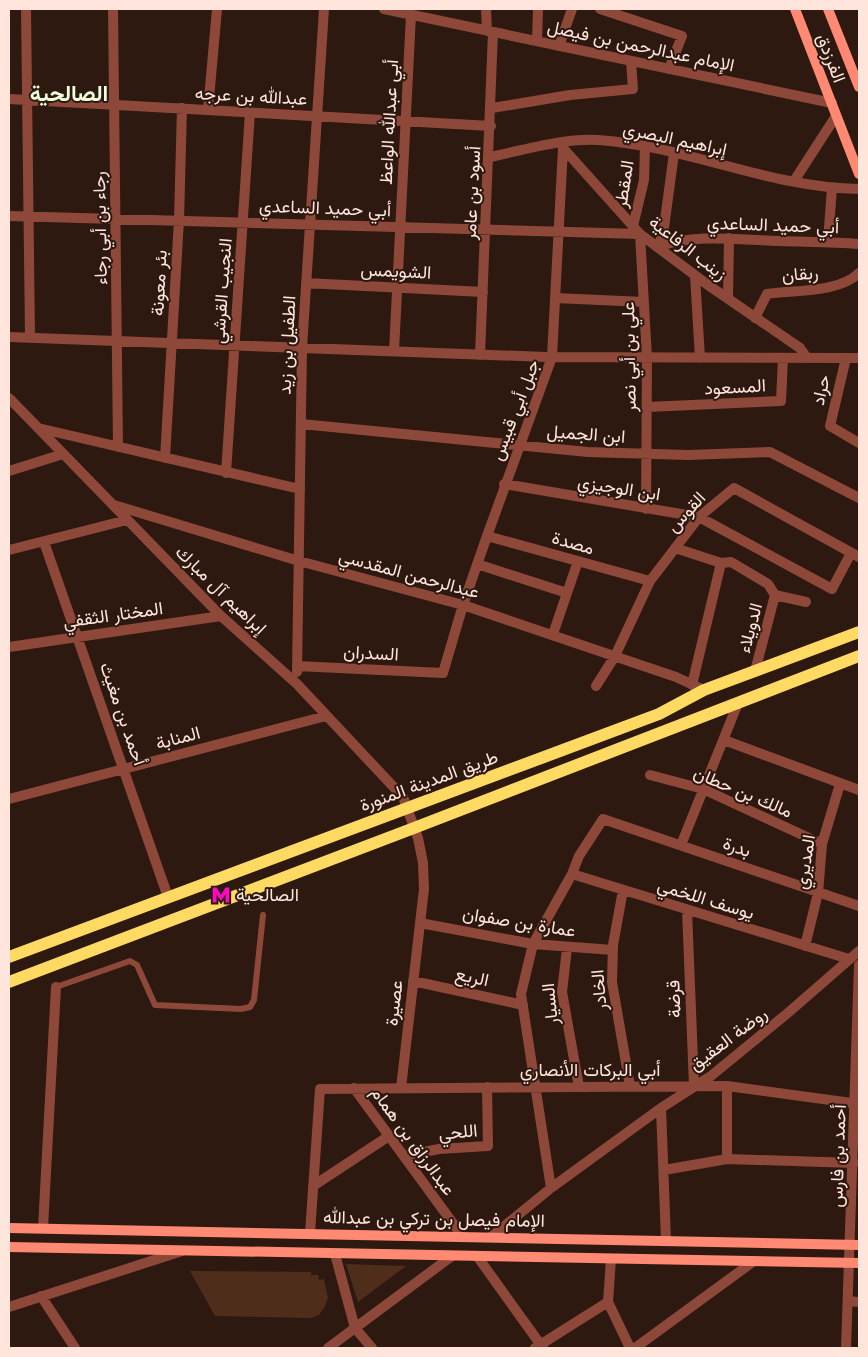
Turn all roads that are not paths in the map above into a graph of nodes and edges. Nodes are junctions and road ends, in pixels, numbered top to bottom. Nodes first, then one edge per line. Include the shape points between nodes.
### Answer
1 (26, 9) edge
2 (113, 9) edge
3 (217, 9) edge
4 (324, 9) edge
5 (384, 9) edge
6 (486, 9) edge
7 (538, 9) edge
8 (572, 9) edge
9 (600, 9) edge
10 (828, 9) edge
11 (794, 10) edge
12 (411, 15) junction
13 (490, 32) junction
14 (537, 41) junction
15 (559, 46) junction
16 (631, 61) junction
17 (669, 69) junction
18 (859, 87) edge
19 (9, 99) edge
20 (27, 100) junction
21 (832, 103) junction
22 (114, 105) junction
23 (182, 108) junction
24 (492, 108) junction
25 (208, 110) junction
26 (250, 112) junction
27 (319, 116) junction
28 (836, 116) junction
29 (405, 121) junction
30 (491, 126) junction
31 (645, 146) junction
32 (563, 148) joint
33 (674, 154) junction
34 (490, 157) junction
35 (859, 174) edge
36 (794, 182) junction
37 (832, 188) junction
38 (859, 189) edge
39 (9, 216) edge
40 (29, 216) junction
41 (116, 219) junction
42 (179, 220) junction
43 (242, 222) junction
44 (311, 224) junction
45 (400, 227) junction
46 (486, 229) junction
47 (637, 230) junction
48 (558, 231) junction
49 (729, 238) junction
50 (828, 241) junction
51 (859, 244) edge
52 (658, 247) junction
53 (859, 274) edge
54 (695, 276) junction
55 (306, 283) junction
56 (397, 287) junction
57 (483, 292) junction
58 (555, 298) junction
59 (728, 299) junction
60 (644, 302) junction
61 (755, 318) junction
62 (9, 336) edge
63 (30, 338) junction
64 (117, 341) junction
65 (172, 343) junction
66 (235, 346) junction
67 (302, 348) junction
68 (394, 351) junction
69 (480, 354) junction
70 (552, 357) junction
71 (647, 358) junction
72 (700, 358) junction
73 (783, 358) junction
74 (807, 358) junction
75 (846, 358) junction
76 (859, 358) edge
77 (9, 398) edge
78 (647, 407) junction
79 (301, 424) junction
80 (38, 428) junction
81 (859, 443) edge
82 (519, 445) junction
83 (118, 447) junction
84 (63, 454) junction
85 (646, 454) junction
86 (165, 458) junction
87 (9, 471) edge
88 (226, 473) junction
89 (504, 484) junction
90 (300, 489) junction
91 (859, 498) edge
92 (113, 505) junction
93 (646, 509) junction
94 (699, 517) junction
95 (127, 520) junction
96 (487, 536) junction
97 (44, 542) junction
98 (675, 548) junction
99 (9, 550) edge
100 (855, 555) edge
101 (299, 561) junction
102 (578, 561) junction
103 (721, 563) junction
104 (477, 564) junction
105 (650, 581) junction
106 (567, 593) junction
107 (776, 595) junction
108 (806, 602) dead end
109 (463, 604) junction
110 (221, 616) junction
111 (859, 632) edge
112 (553, 634) junction
113 (78, 636) junction
114 (9, 647) edge
115 (615, 656) junction
116 (859, 656) edge
117 (297, 666) junction
118 (755, 671) junction
119 (443, 673) joint
120 (297, 684) junction
121 (596, 686) dead end
122 (698, 688) junction
123 (738, 703) junction
124 (326, 716) junction
125 (724, 740) junction
126 (125, 770) junction
127 (650, 775) dead end
128 (840, 784) junction
129 (703, 789) junction
130 (859, 790) edge
131 (9, 799) edge
132 (408, 808) junction
133 (414, 828) junction
134 (822, 844) junction
135 (680, 845) junction
136 (572, 874) junction
137 (623, 890) junction
138 (818, 893) junction
139 (168, 898) junction
140 (859, 906) edge
141 (686, 910) junction
142 (263, 915) dead end
143 (420, 923) junction
144 (533, 944) junction
145 (805, 946) junction
146 (567, 948) junction
147 (613, 950) junction
148 (859, 951) edge
149 (9, 957) edge
150 (849, 959) junction
151 (859, 964) edge
152 (414, 981) junction
153 (9, 982) edge
154 (56, 987) joint
155 (859, 1002) edge
156 (523, 1005) junction
157 (579, 1086) junction
158 (630, 1086) junction
159 (694, 1086) junction
160 (727, 1086) junction
161 (487, 1087) junction
162 (536, 1087) junction
163 (354, 1088) junction
164 (401, 1088) junction
165 (857, 1104) edge
166 (661, 1108) junction
167 (389, 1136) junction
168 (404, 1156) junction
169 (727, 1159) junction
170 (854, 1163) junction
171 (664, 1170) junction
172 (856, 1178) edge
173 (313, 1186) junction
174 (551, 1188) junction
175 (9, 1228) edge
176 (43, 1228) junction
177 (310, 1233) junction
178 (463, 1236) junction
179 (491, 1237) junction
180 (666, 1241) junction
181 (855, 1245) edge
182 (9, 1248) edge
183 (183, 1251) junction
184 (334, 1254) junction
185 (452, 1256) junction
186 (477, 1256) junction
187 (611, 1259) junction
188 (754, 1261) junction
189 (854, 1263) edge
190 (41, 1296) junction
191 (848, 1301) junction
192 (608, 1302) junction
193 (859, 1302) edge
194 (9, 1307) edge
195 (355, 1328) junction
196 (539, 1347) edge
197 (76, 1348) edge
198 (328, 1348) edge
199 (372, 1348) edge
200 (630, 1348) edge
201 (635, 1348) edge
202 (846, 1348) edge

1 - 20 street
2 - 22 street, رجاء بن أبي رجاء
3 - 25 street
4 - 27 street, الطفيل بن زيد
5 - 12 street, الإمام عبدالرحمن بن فيصل
6 - 13 street, أسود بن عامر
7 - 14 street
8 - 15 street
9 - 17 street via 682,36
10 - 18 main road, الفرزدق
11 - 21 main road, الفرزدق
12 - 13 street, الإمام عبدالرحمن بن فيصل
12 - 29 street, أبي عبدالله الواعظ
13 - 14 street, الإمام عبدالرحمن بن فيصل
13 - 24 street, أسود بن عامر
14 - 15 street, الإمام عبدالرحمن بن فيصل
15 - 16 street, الإمام عبدالرحمن بن فيصل
16 - 17 street, الإمام عبدالرحمن بن فيصل
16 - 24 street via 633,89
17 - 21 street, الإمام عبدالرحمن بن فيصل
19 - 20 street, عبدالله بن عرجه
20 - 22 street, عبدالله بن عرجه
20 - 40 street
21 - 28 main road, الفرزدق
22 - 23 street, عبدالله بن عرجه
22 - 41 street, رجاء بن أبي رجاء
23 - 25 street, عبدالله بن عرجه
23 - 42 street, بئر معونة
24 - 30 street, أسود بن عامر
25 - 26 street, عبدالله بن عرجه
26 - 27 street, عبدالله بن عرجه
26 - 43 street, النجيب القرشي
27 - 29 street, عبدالله بن عرجه
27 - 44 street, الطفيل بن زيد
28 - 35 main road, الفرزدق
28 - 36 street
29 - 30 street, عبدالله بن عرجه
29 - 45 street, أبي عبدالله الواعظ
30 - 34 street, أسود بن عامر
31 - 33 street, إبراهيم البصري
31 - 34 street, إبراهيم البصري via 596,140
31 - 47 street, المقطر
32 - 47 street, زينب الرفاعية
32 - 48 street, جبل أبي قبيس
33 - 36 street, إبراهيم البصري
33 - 52 street via 663,235
34 - 46 street, أسود بن عامر
36 - 37 street, إبراهيم البصري
37 - 38 street, إبراهيم البصري
37 - 50 street
39 - 40 street, أبي حميد الساعدي
40 - 41 street, أبي حميد الساعدي
40 - 63 street
41 - 42 street, أبي حميد الساعدي
41 - 64 street, رجاء بن أبي رجاء
42 - 43 street, أبي حميد الساعدي
42 - 65 street, بئر معونة
43 - 44 street, أبي حميد الساعدي
43 - 66 street, النجيب القرشي
44 - 45 street, أبي حميد الساعدي
44 - 55 street, الطفيل بن زيد
45 - 46 street, أبي حميد الساعدي
45 - 56 street, أبي عبدالله الواعظ
46 - 48 street, أبي حميد الساعدي
46 - 57 street, أسود بن عامر
47 - 48 street, أبي حميد الساعدي
47 - 52 street, زينب الرفاعية
47 - 60 street, علي بن أبي نصر
48 - 58 street, جبل أبي قبيس
49 - 50 street, أبي حميد الساعدي
49 - 52 street, أبي حميد الساعدي via 696,238
49 - 59 street
50 - 51 street, أبي حميد الساعدي
52 - 54 street, زينب الرفاعية
53 - 61 street, ربقان via 830,288 767,294
54 - 59 street, زينب الرفاعية
54 - 72 street
55 - 56 street, الشويمس
55 - 67 street, الطفيل بن زيد
56 - 57 street, الشويمس
56 - 68 street, أبي عبدالله الواعظ
57 - 69 street, أسود بن عامر
58 - 60 street
58 - 70 street, جبل أبي قبيس
59 - 61 street, زينب الرفاعية
60 - 71 street, علي بن أبي نصر
61 - 74 street, زينب الرفاعية via 800,348
62 - 63 street
63 - 64 street
64 - 65 street
64 - 83 street, رجاء بن أبي رجاء
65 - 66 street
65 - 86 street, بئر معونة
66 - 67 street
66 - 88 street, النجيب القرشي
67 - 68 street
67 - 79 street, الطفيل بن زيد
68 - 69 street
69 - 70 street
70 - 71 street
70 - 82 street, جبل أبي قبيس
71 - 72 street
71 - 78 street, علي بن أبي نصر
72 - 73 street
73 - 74 street
73 - 78 street, المسعود via 781,401
74 - 75 street
75 - 76 street
75 - 81 street, حراد via 830,426
77 - 80 street, إبراهيم آل مبارك
78 - 85 street, علي بن أبي نصر
79 - 82 street, ابن الجميل
79 - 90 street, الطفيل بن زيد
80 - 83 street
80 - 84 street, إبراهيم آل مبارك
82 - 85 street, ابن الجميل
82 - 89 street, جبل أبي قبيس
83 - 86 street
84 - 87 street
84 - 92 street, إبراهيم آل مبارك
85 - 91 street, ابن الجميل via 770,452
85 - 93 street, علي بن أبي نصر
86 - 88 street
88 - 90 street
89 - 93 street, ابن الوجيزي
89 - 96 street, جبل أبي قبيس
90 - 101 street, الطفيل بن زيد
92 - 95 street, إبراهيم آل مبارك
92 - 101 street, عبدالرحمن المقدسي
93 - 94 street, ابن الوجيزي
94 - 98 street, القوس
94 - 100 street, القوس via 734,488
94 - 100 street, ابن الوجيزي via 832,589
95 - 97 street
95 - 110 street, إبراهيم آل مبارك
96 - 102 street, مصدة
96 - 104 street, جبل أبي قبيس
97 - 99 street
97 - 113 street, أحمد بن مغيث
98 - 103 street
98 - 105 street, القوس
101 - 109 street, عبدالرحمن المقدسي
101 - 117 street, الطفيل بن زيد
102 - 105 street, مصدة
102 - 106 street
103 - 107 street via 731,562 768,584
103 - 122 street
104 - 106 street
104 - 109 street, جبل أبي قبيس
105 - 115 street, القوس
106 - 112 street
107 - 108 street, الدويلاء
107 - 118 street, الدويلاء
109 - 112 street, عبدالرحمن المقدسي
109 - 119 street, جبل أبي قبيس
110 - 113 street, المختار الثقفي
110 - 120 street, إبراهيم آل مبارك
111 - 118 main road, طريق المدينة المنورة
112 - 115 street, عبدالرحمن المقدسي
113 - 114 street, المختار الثقفي
113 - 126 street, أحمد بن مغيث
115 - 121 street, القوس
115 - 122 street, عبدالرحمن المقدسي
116 - 123 main road, طريق المدينة المنورة
117 - 119 street, السدران
117 - 120 street, الطفيل بن زيد
118 - 122 main road, طريق المدينة المنورة
120 - 124 street, إبراهيم آل مبارك
122 - 132 main road, طريق المدينة المنورة via 658,714
123 - 125 street
123 - 133 main road, طريق المدينة المنورة
124 - 126 street, المنابة
124 - 132 street, إبراهيم آل مبارك via 358,746 403,797
125 - 128 street
125 - 129 street
126 - 131 street, المنابة
126 - 139 street, أحمد بن مغيث
127 - 129 street, مالك بن حطان
128 - 130 street
128 - 134 street, المديري
129 - 134 street, مالك بن حطان
129 - 135 street
132 - 133 street, إبراهيم آل مبارك
132 - 139 main road, طريق المدينة المنورة
133 - 143 street, عصيرة via 424,863
133 - 153 main road, طريق المدينة المنورة
134 - 138 street, المديري
135 - 136 street, بدرة via 603,819 579,856
135 - 138 street, بدرة
136 - 137 street, يوسف اللخمي
136 - 144 street
137 - 141 street, يوسف اللخمي
137 - 147 street, الخادر
138 - 140 street, بدرة
138 - 145 street, المديري
139 - 149 main road, طريق المدينة المنورة
141 - 145 street, يوسف اللخمي
141 - 159 street, قرضة
142 - 154 lane via 254,1000 250,1007 155,1005 137,965 130,961
143 - 144 street, عمارة بن صفوان
143 - 152 street, عصيرة
144 - 146 street, عمارة بن صفوان
144 - 156 street via 521,994
145 - 150 street, يوسف اللخمي
146 - 147 street, عمارة بن صفوان
146 - 157 street, السيار via 562,992
147 - 158 street, الخادر via 612,982
148 - 150 street, روضة العقيق
150 - 159 street, روضة العقيق via 712,1076
151 - 155 street, أحمد بن فارس
152 - 156 street, الريع
152 - 164 street, عصيرة
154 - 176 street
155 - 165 street, أحمد بن فارس
156 - 162 street
157 - 158 street, أبي البركات الأنصاري
157 - 162 street, أبي البركات الأنصاري
158 - 159 street, أبي البركات الأنصاري
159 - 160 street, أبي البركات الأنصاري
159 - 166 street, روضة العقيق
160 - 165 street, أبي البركات الأنصاري
160 - 169 street
161 - 162 street, أبي البركات الأنصاري
161 - 164 street, أبي البركات الأنصاري
161 - 168 street, اللحي via 488,1146 439,1149
162 - 174 street
163 - 164 street, أبي البركات الأنصاري
163 - 167 street, عبدالرزاق بن همام
163 - 173 street, أبي البركات الأنصاري via 320,1088
165 - 170 street, أحمد بن فارس
166 - 171 street
166 - 174 street, روضة العقيق
167 - 168 street, عبدالرزاق بن همام
167 - 173 street
168 - 178 street, عبدالرزاق بن همام
169 - 170 street
169 - 171 street
170 - 172 street, أحمد بن فارس
171 - 180 street
172 - 181 street, أحمد بن فارس
173 - 177 street
174 - 179 street, روضة العقيق
175 - 176 main road, الإمام فيصل بن تركي بن عبدالله
176 - 177 main road, الإمام فيصل بن تركي بن عبدالله
177 - 178 main road, الإمام فيصل بن تركي بن عبدالله
178 - 179 main road, الإمام فيصل بن تركي بن عبدالله
179 - 180 main road, الإمام فيصل بن تركي بن عبدالله
180 - 181 main road, الإمام فيصل بن تركي بن عبدالله
181 - 189 street, أحمد بن فارس
182 - 183 main road, الإمام فيصل بن تركي بن عبدالله
183 - 184 main road, الإمام فيصل بن تركي بن عبدالله
183 - 190 street
184 - 185 main road, الإمام فيصل بن تركي بن عبدالله
184 - 195 street
185 - 186 main road, الإمام فيصل بن تركي بن عبدالله
185 - 195 street
186 - 187 main road, الإمام فيصل بن تركي بن عبدالله
186 - 196 street
187 - 188 main road, الإمام فيصل بن تركي بن عبدالله
187 - 192 street
188 - 189 main road, الإمام فيصل بن تركي بن عبدالله
188 - 201 street
189 - 191 street, أحمد بن فارس
190 - 194 street
190 - 197 street
191 - 193 street
191 - 202 street, أحمد بن فارس
192 - 196 street
192 - 200 street
195 - 198 street
195 - 199 street

